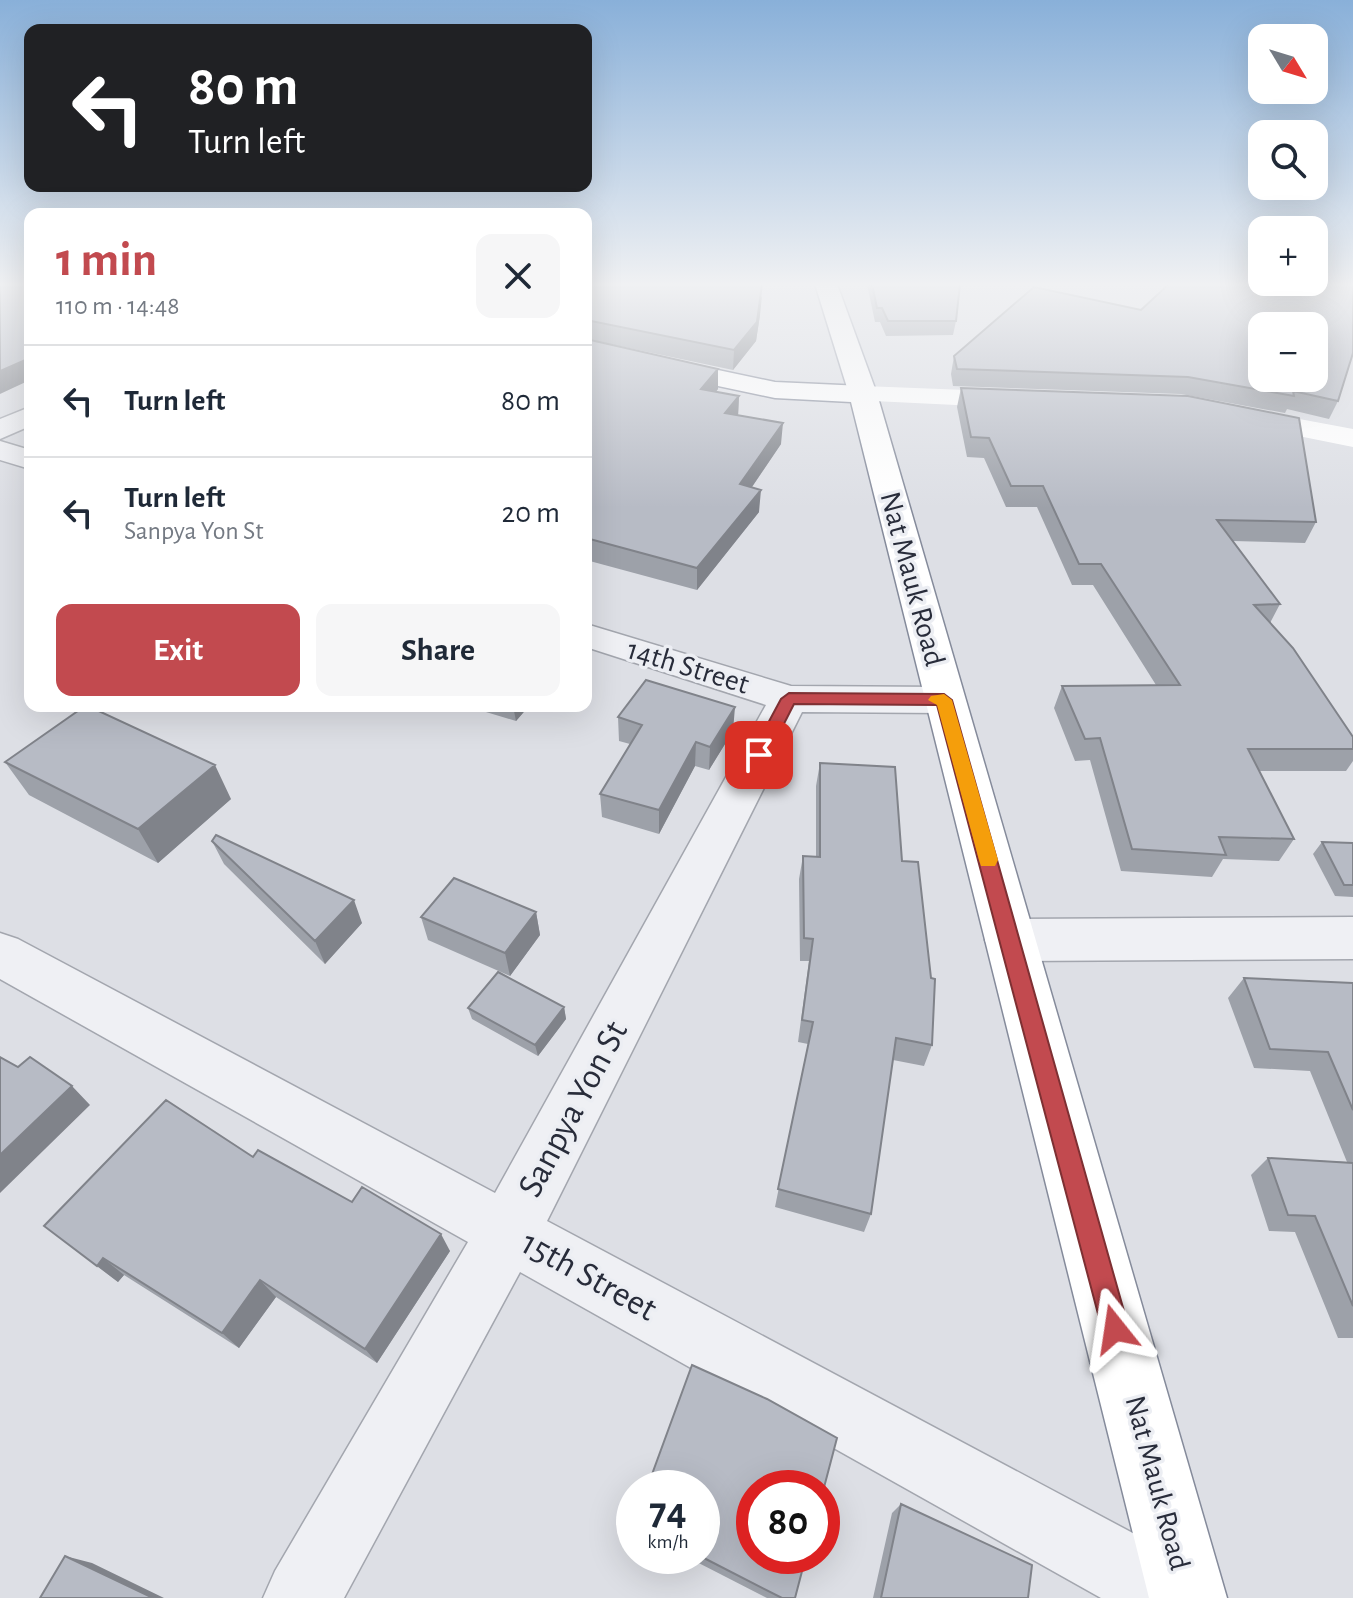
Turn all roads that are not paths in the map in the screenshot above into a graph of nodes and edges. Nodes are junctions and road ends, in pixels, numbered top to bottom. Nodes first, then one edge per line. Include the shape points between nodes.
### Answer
1 (627, 359) edge
2 (851, 359) edge
3 (863, 394) junction
4 (1054, 401) edge
5 (1212, 411) edge
6 (24, 418) edge
7 (0, 430) edge
8 (1353, 438) edge
9 (0, 450) edge
10 (24, 458) edge
11 (592, 637) edge
12 (789, 699) junction
13 (944, 700) junction
14 (1353, 938) edge
15 (1010, 940) junction
16 (0, 954) edge
17 (508, 1232) junction
18 (302, 1598) edge
19 (1177, 1598) edge
20 (1188, 1598) edge

1 - 3 main road via 775,390
2 - 3 main road, Nat Mauk Road
3 - 4 main road
3 - 13 main road, Nat Mauk Road
5 - 8 main road
6 - 7 street
9 - 10 street
11 - 12 street, 14th Street
12 - 13 street, 14th Street
12 - 17 street, Sanpya Yon St
13 - 15 main road, Nat Mauk Road
14 - 15 street
15 - 20 main road, Nat Mauk Road
16 - 17 street, 15th Street
17 - 18 street, Sanpya Yon St
17 - 19 street, 15th Street

